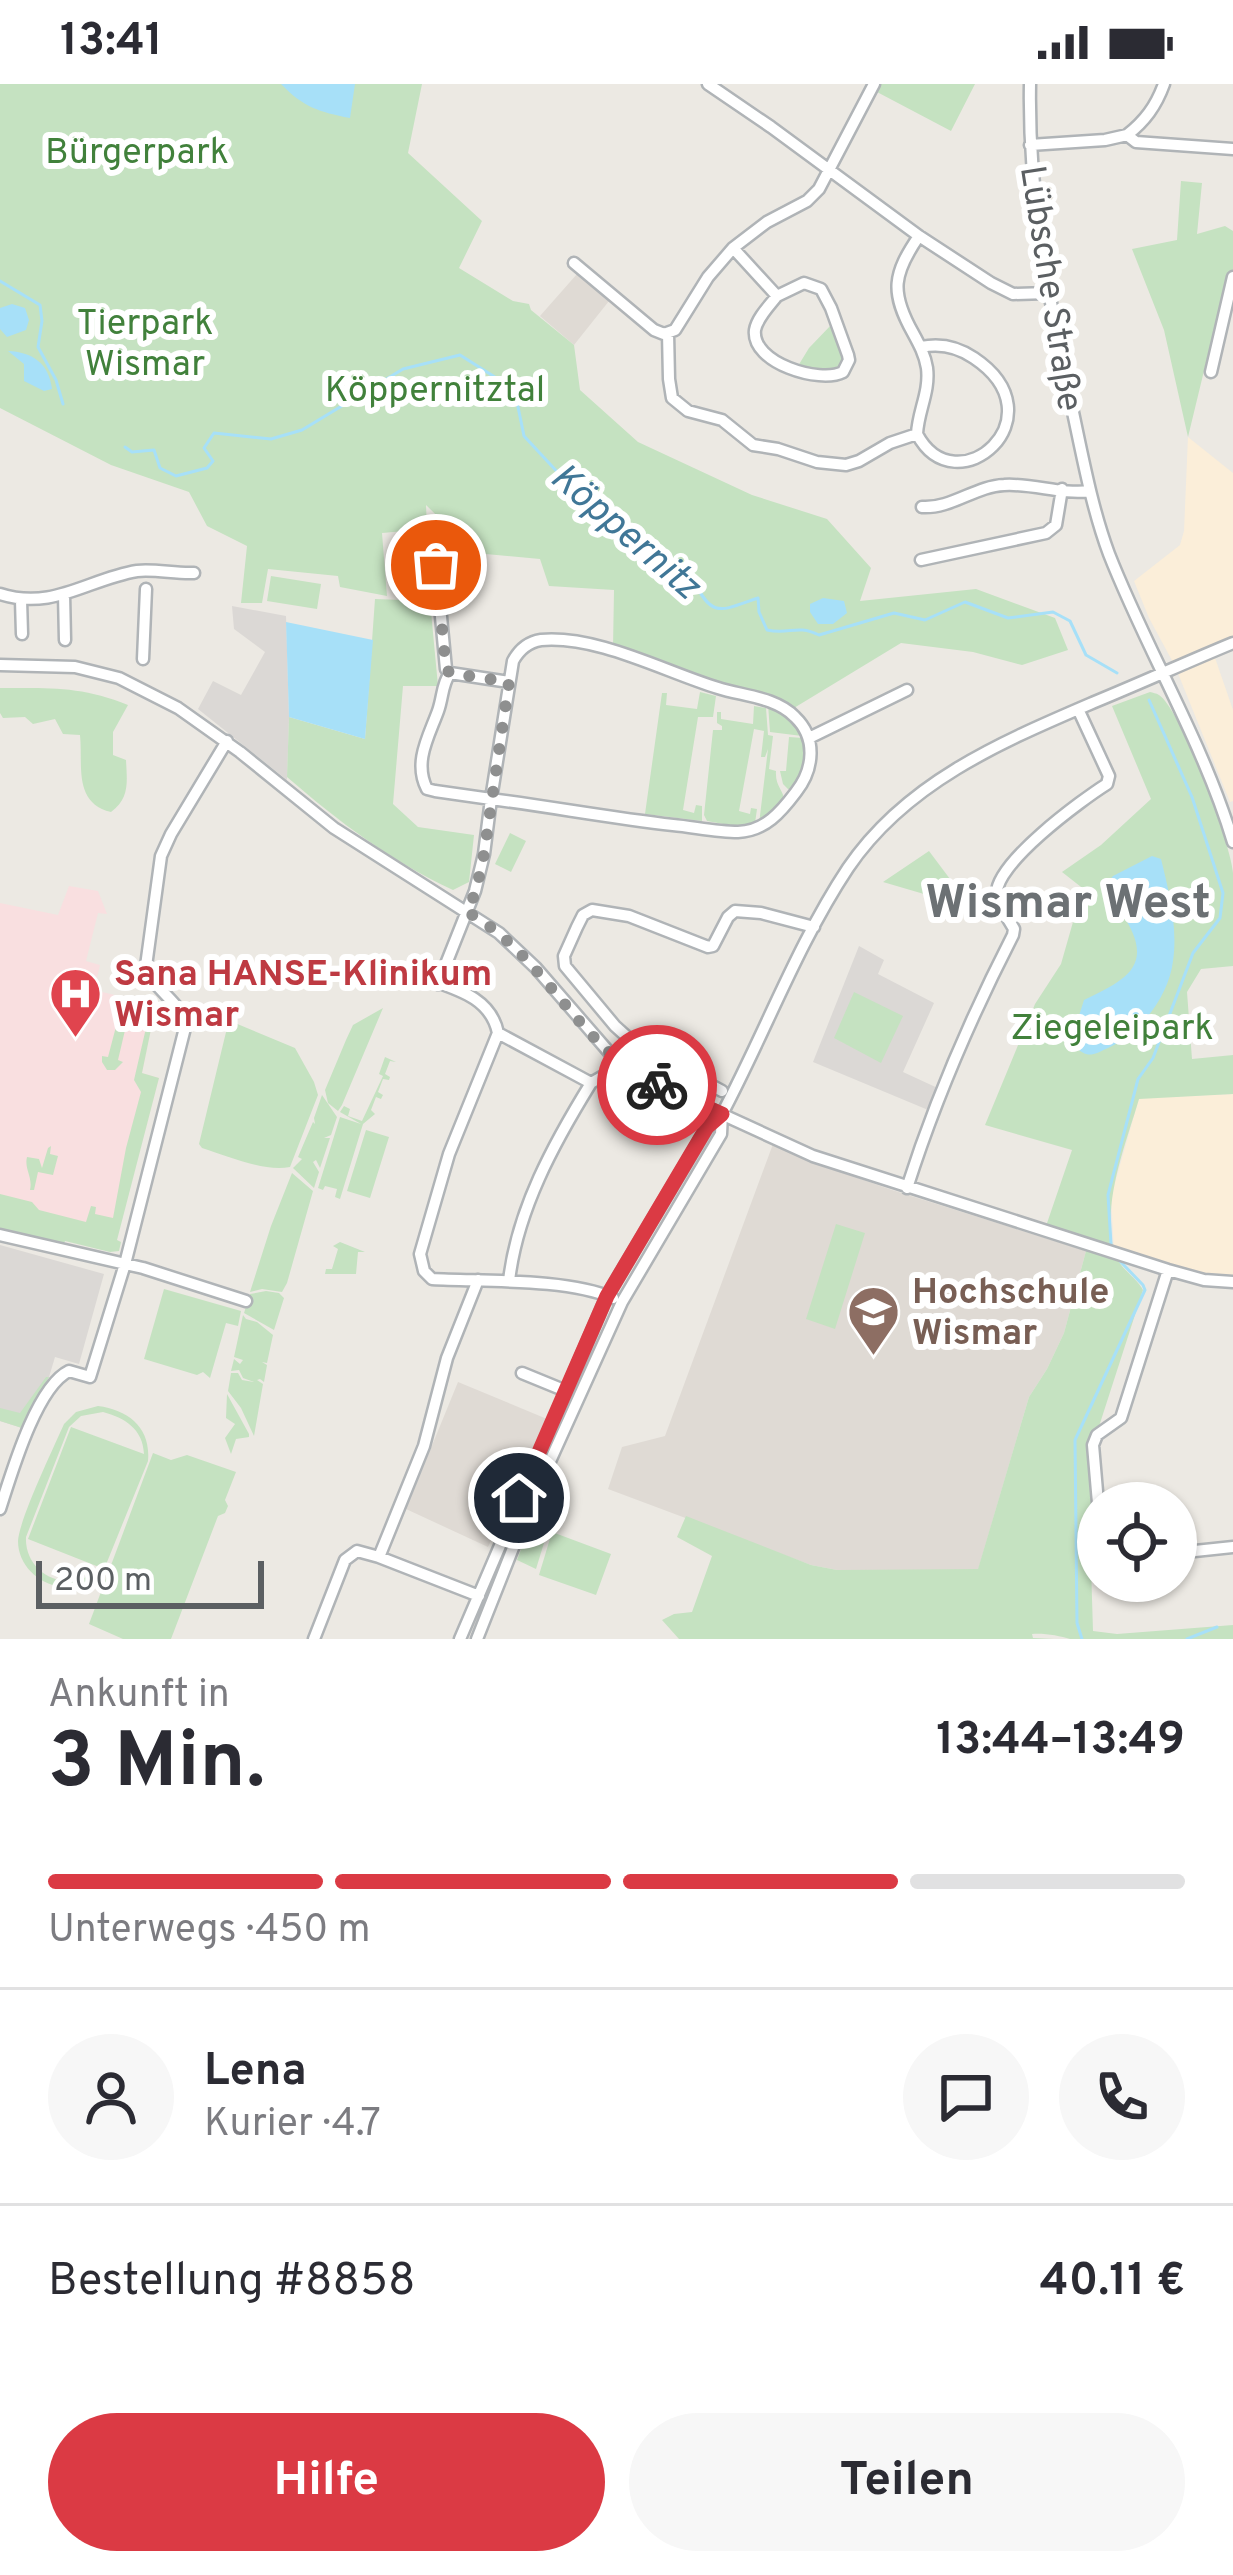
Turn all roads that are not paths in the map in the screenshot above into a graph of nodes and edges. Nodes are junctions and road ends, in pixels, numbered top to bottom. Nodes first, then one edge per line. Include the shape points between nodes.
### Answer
1 (708, 84) edge
2 (874, 84) edge
3 (1030, 84) edge
4 (1164, 84) edge
5 (1126, 135) junction
6 (1030, 145) junction
7 (1233, 148) edge
8 (830, 170) junction
9 (919, 236) junction
10 (734, 248) junction
11 (574, 263) dead end
12 (1233, 277) edge
13 (1048, 293) junction
14 (777, 296) junction
15 (668, 333) junction
16 (921, 347) junction
17 (1211, 372) dead end
18 (917, 434) junction
19 (1062, 489) junction
20 (1090, 491) junction
21 (922, 507) dead end
22 (435, 554) dead end
23 (921, 560) dead end
24 (142, 571) junction
25 (194, 573) dead end
26 (120, 576) junction
27 (146, 589) junction
28 (0, 594) edge
29 (64, 594) junction
30 (21, 600) junction
31 (22, 634) dead end
32 (65, 640) dead end
33 (1233, 644) edge
34 (143, 659) dead end
35 (0, 665) edge
36 (1162, 672) junction
37 (450, 673) junction
38 (509, 682) junction
39 (907, 690) dead end
40 (1078, 709) junction
41 (809, 738) junction
42 (226, 741) junction
43 (491, 799) junction
44 (1233, 842) edge
45 (467, 912) junction
46 (814, 927) junction
47 (417, 975) dead end
48 (438, 984) junction
49 (498, 1033) junction
50 (591, 1083) junction
51 (719, 1090) dead end
52 (722, 1114) junction
53 (694, 1117) dead end
54 (907, 1188) junction
55 (0, 1235) edge
56 (125, 1264) junction
57 (1168, 1270) junction
58 (478, 1280) junction
59 (509, 1281) junction
60 (1233, 1282) edge
61 (607, 1296) junction
62 (246, 1301) dead end
63 (622, 1303) junction
64 (522, 1373) dead end
65 (566, 1390) junction
66 (1096, 1482) edge
67 (0, 1510) edge
68 (1233, 1547) edge
69 (1197, 1551) edge
70 (379, 1557) junction
71 (477, 1595) junction
72 (491, 1602) junction
73 (314, 1639) edge
74 (460, 1639) edge
75 (477, 1639) edge

1 - 8 street
2 - 8 street
3 - 6 street, Lübsche Straße
4 - 5 street via 1154,108
5 - 6 street
5 - 7 street
6 - 13 street, Lübsche Straße
8 - 9 street
8 - 10 street via 807,201
9 - 13 street via 1001,290
9 - 16 street via 896,284
10 - 14 street
10 - 15 street
11 - 15 street
12 - 17 street
13 - 20 street, Lübsche Straße
14 - 14 street via 755,331 763,352 821,377 843,372 848,355 820,289 804,283
15 - 18 street via 672,398 722,420 752,445 846,465
16 - 18 street via 928,382
16 - 18 street via 957,349 978,361 998,380 1008,411 1000,441 976,459 938,456
19 - 20 street
19 - 21 street via 1001,485
19 - 23 street via 1056,525 1046,532
20 - 36 street, Lübsche Straße
22 - 37 street
24 - 25 street
24 - 26 street
24 - 27 street
26 - 27 street
26 - 29 street
27 - 34 street
28 - 30 street
29 - 30 street
29 - 32 street
30 - 31 street
33 - 36 street
35 - 42 street via 75,667 119,678
36 - 40 street
36 - 44 street, Lübsche Straße
37 - 38 street
37 - 43 street via 428,733 422,782
38 - 41 street via 516,655 529,644 592,646 781,706
38 - 43 street
39 - 41 street
40 - 46 street via 983,752 921,792 858,854
40 - 54 street via 1107,784 1045,829 997,888 1013,935
41 - 43 street via 805,780 772,819 748,830
42 - 45 street via 334,828
42 - 56 street via 161,856 146,966 186,1024
43 - 45 street
45 - 48 street
45 - 52 street via 524,955 622,1064
46 - 51 street via 735,911 708,947 629,916 583,915 565,966 636,1045
46 - 52 street
47 - 48 street
48 - 49 street via 485,1006
49 - 50 street
49 - 58 street via 420,1254 432,1280
50 - 53 street via 605,1075
50 - 59 street via 528,1207
52 - 54 street
52 - 61 street
52 - 63 street via 722,1134
54 - 57 street
55 - 56 street
56 - 62 street
56 - 67 street via 90,1376 69,1371 56,1379
57 - 60 street
57 - 66 street via 1121,1418 1093,1445
58 - 59 street
58 - 70 street
59 - 61 street
61 - 63 street
61 - 65 street
63 - 72 street
64 - 65 street
65 - 71 street
68 - 69 street
70 - 71 street
70 - 73 street via 357,1551 345,1560
71 - 72 street
71 - 74 street
72 - 75 street

